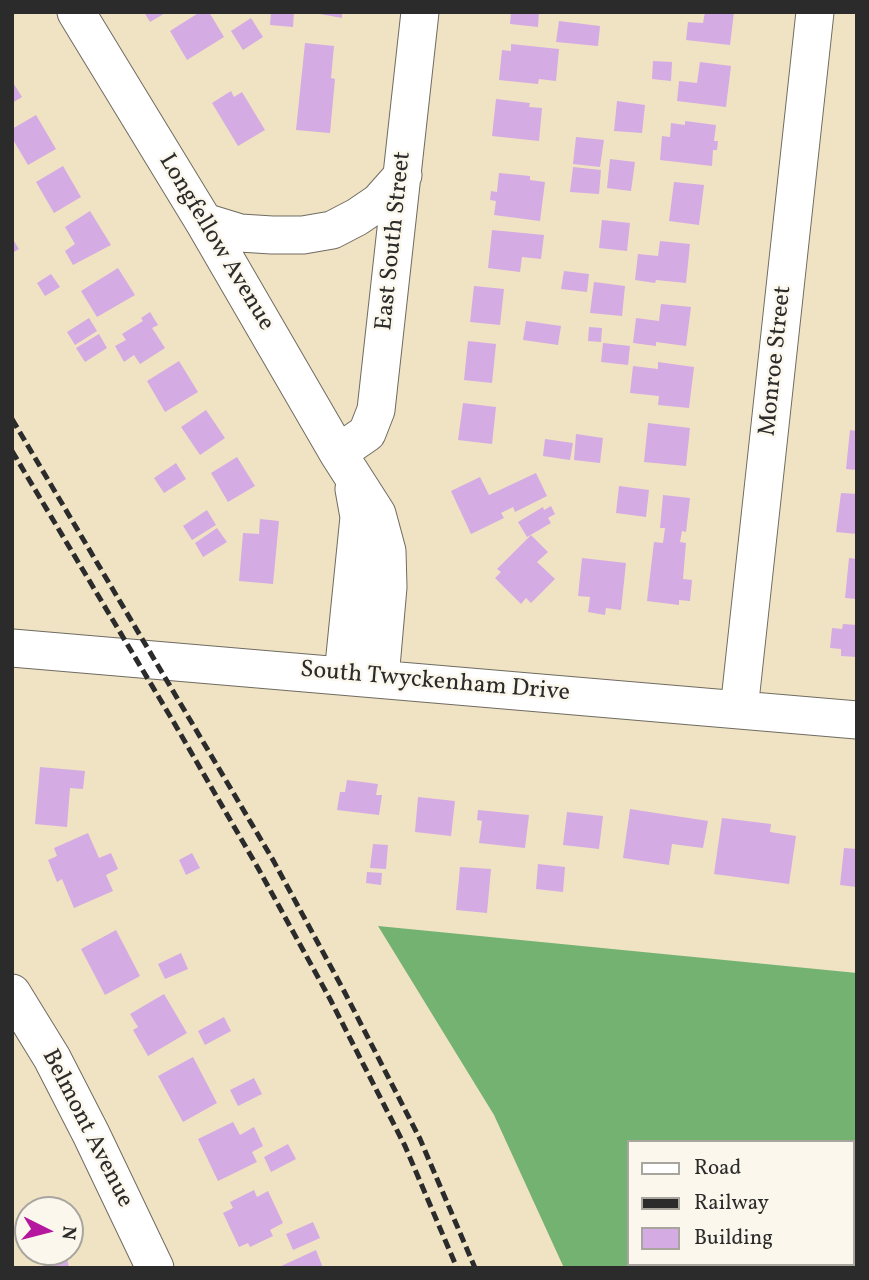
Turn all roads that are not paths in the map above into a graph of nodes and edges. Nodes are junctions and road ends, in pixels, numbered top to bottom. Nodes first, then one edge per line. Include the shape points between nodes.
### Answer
1 (76, 12) edge
2 (420, 12) edge
3 (815, 12) edge
4 (403, 175) junction
5 (204, 222) junction
6 (345, 464) junction
7 (12, 648) edge
8 (343, 675) junction
9 (380, 678) junction
10 (739, 710) junction
11 (857, 720) edge
12 (12, 993) edge
13 (155, 1268) edge

1 - 5 street, Longfellow Avenue
2 - 4 street, East South Street
3 - 10 street, Monroe Street
4 - 5 street via 379,202 332,230 303,236 272,235 240,233
4 - 6 street, East South Street via 376,410
5 - 6 street, Longfellow Avenue
6 - 8 street, Longfellow Avenue via 359,517
6 - 9 street, Longfellow Avenue via 377,514 387,551
7 - 8 street, South Twyckenham Drive
8 - 9 street, South Twyckenham Drive
9 - 10 street, South Twyckenham Drive
10 - 11 street, South Twyckenham Drive
12 - 13 street, Belmont Avenue via 63,1079

